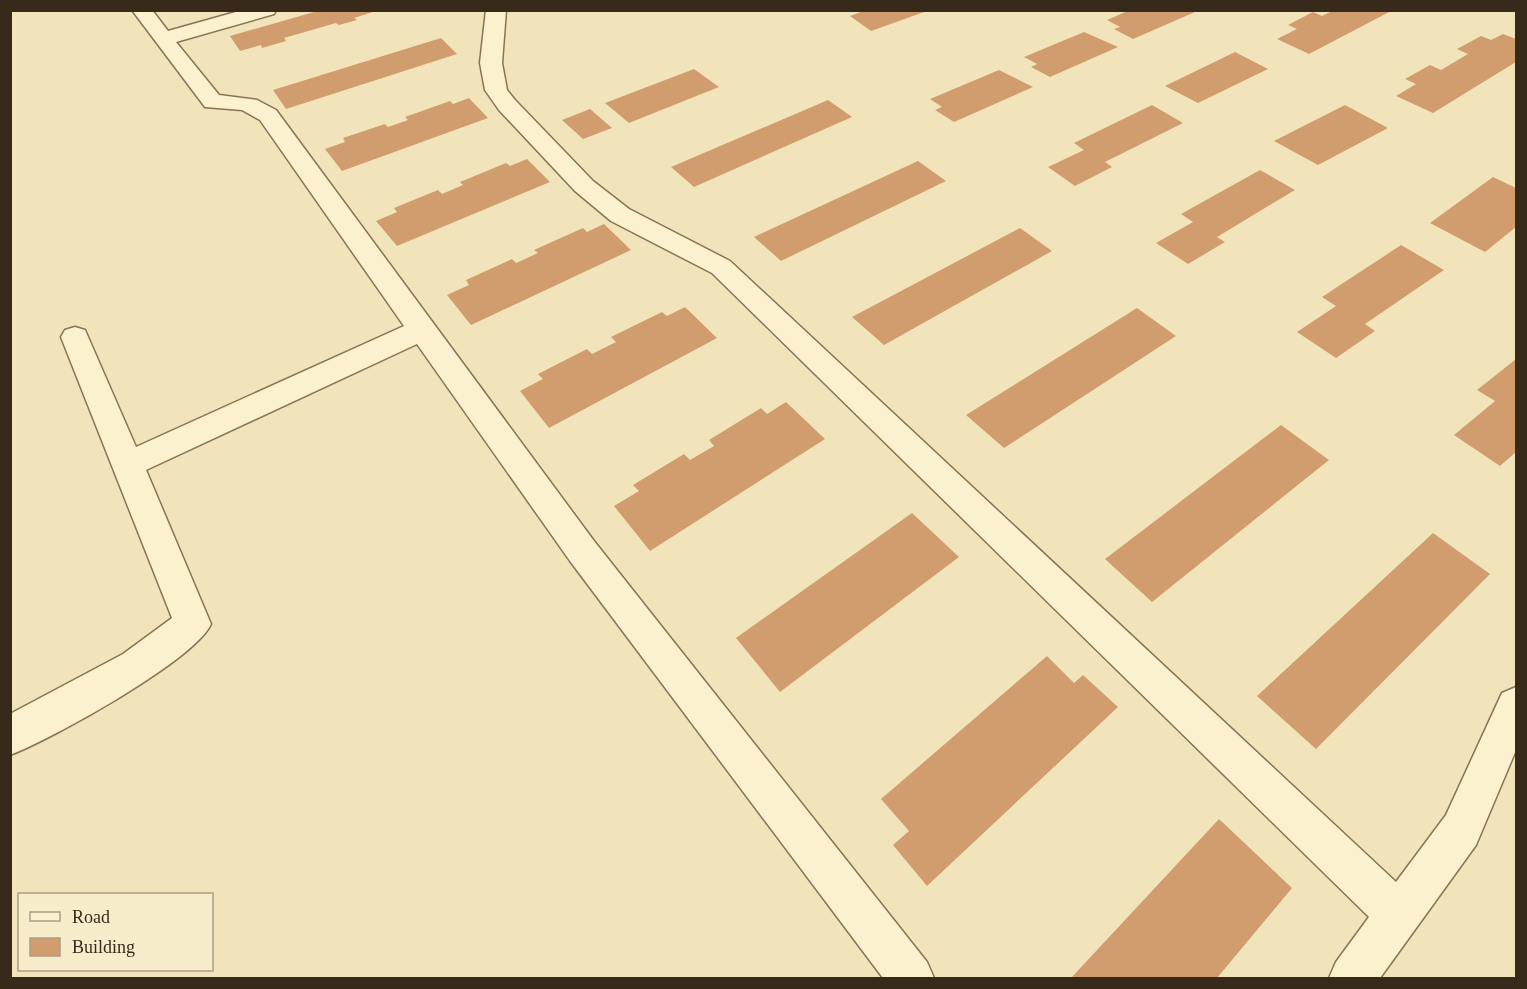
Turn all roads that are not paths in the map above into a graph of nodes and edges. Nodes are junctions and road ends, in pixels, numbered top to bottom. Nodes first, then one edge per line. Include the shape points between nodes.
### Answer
1 (141, 10) edge
2 (267, 10) edge
3 (496, 10) edge
4 (164, 39) junction
5 (423, 329) junction
6 (75, 338) dead end
7 (128, 465) junction
8 (1516, 706) edge
9 (10, 736) edge
10 (1399, 915) junction
11 (912, 978) edge
12 (1352, 978) edge

1 - 4 street
2 - 4 street
3 - 10 street via 491,63 496,90 584,186 620,215 721,267
4 - 5 street via 213,102 244,102 268,115
5 - 7 street
5 - 11 street via 582,551
6 - 7 street
7 - 9 street via 193,624 136,667
8 - 10 street via 1461,830
10 - 12 street

